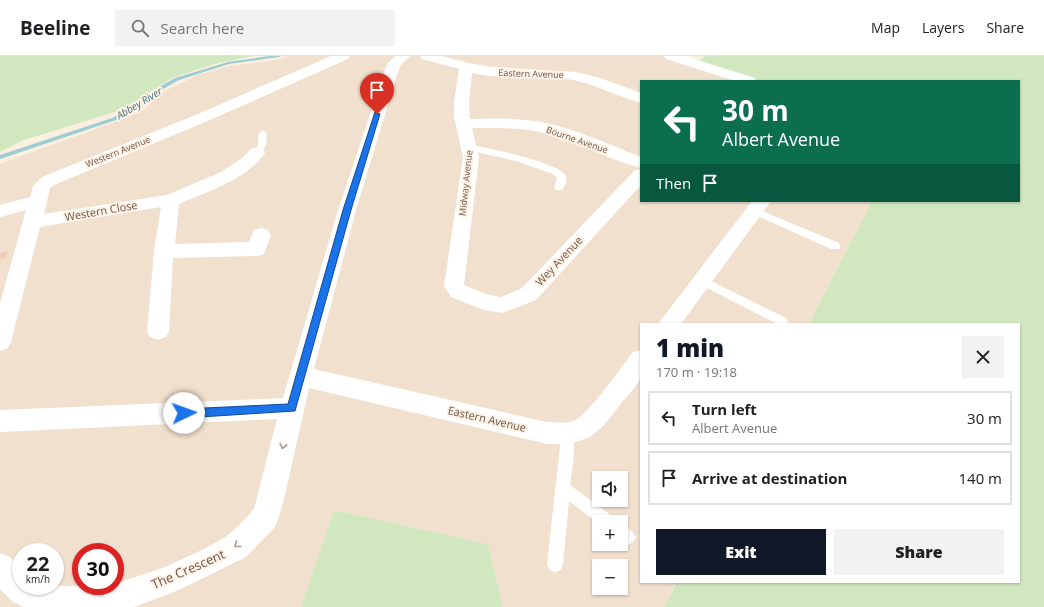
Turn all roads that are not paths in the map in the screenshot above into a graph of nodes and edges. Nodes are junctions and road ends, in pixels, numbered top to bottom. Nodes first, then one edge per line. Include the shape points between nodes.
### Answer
1 (343, 56) edge
2 (403, 56) edge
3 (427, 56) edge
4 (671, 56) edge
5 (466, 67) junction
6 (747, 80) edge
7 (640, 98) edge
8 (463, 124) junction
9 (263, 133) dead end
10 (471, 148) junction
11 (257, 153) joint
12 (640, 163) edge
13 (640, 175) edge
14 (559, 188) dead end
15 (39, 200) junction
16 (169, 201) junction
17 (754, 205) edge
18 (0, 211) edge
19 (32, 222) junction
20 (261, 235) dead end
21 (835, 246) dead end
22 (164, 251) junction
23 (703, 281) junction
24 (458, 292) joint
25 (782, 321) dead end
26 (670, 323) edge
27 (158, 331) dead end
28 (0, 342) edge
29 (639, 364) edge
30 (301, 376) junction
31 (292, 408) junction
32 (0, 421) edge
33 (566, 433) junction
34 (563, 488) junction
35 (599, 515) edge
36 (555, 564) dead end
37 (0, 567) edge

1 - 15 street, Western Avenue via 48,181 42,186
2 - 30 street, The Crescent via 395,63 381,100 347,210
3 - 5 street
4 - 6 street
5 - 7 street, Eastern Avenue via 492,72 577,76
5 - 8 street, Midway Avenue via 461,108
8 - 10 street, Midway Avenue
8 - 12 street, Bourne Avenue via 492,123 545,128
9 - 11 lane via 262,145
10 - 14 lane via 550,169 561,177
10 - 24 street, Midway Avenue via 454,286
11 - 16 street, Western Close via 248,164 231,174
13 - 24 street, Wey Avenue via 529,294 502,305 484,302
15 - 18 street
15 - 19 street, Western Avenue
16 - 19 street, Western Close
16 - 22 street
17 - 21 lane
17 - 23 street
19 - 28 street, Western Avenue
20 - 22 street via 257,249
22 - 27 street
23 - 25 lane
23 - 26 street
29 - 33 street, Eastern Avenue via 595,419 582,430
30 - 31 street, The Crescent
30 - 33 street, Eastern Avenue via 548,433
31 - 32 street
31 -> 37 street, The Crescent via 272,495 264,517 236,547 169,580 115,599 78,602 50,600 23,592
33 - 34 lane
34 - 35 lane
34 - 36 lane

